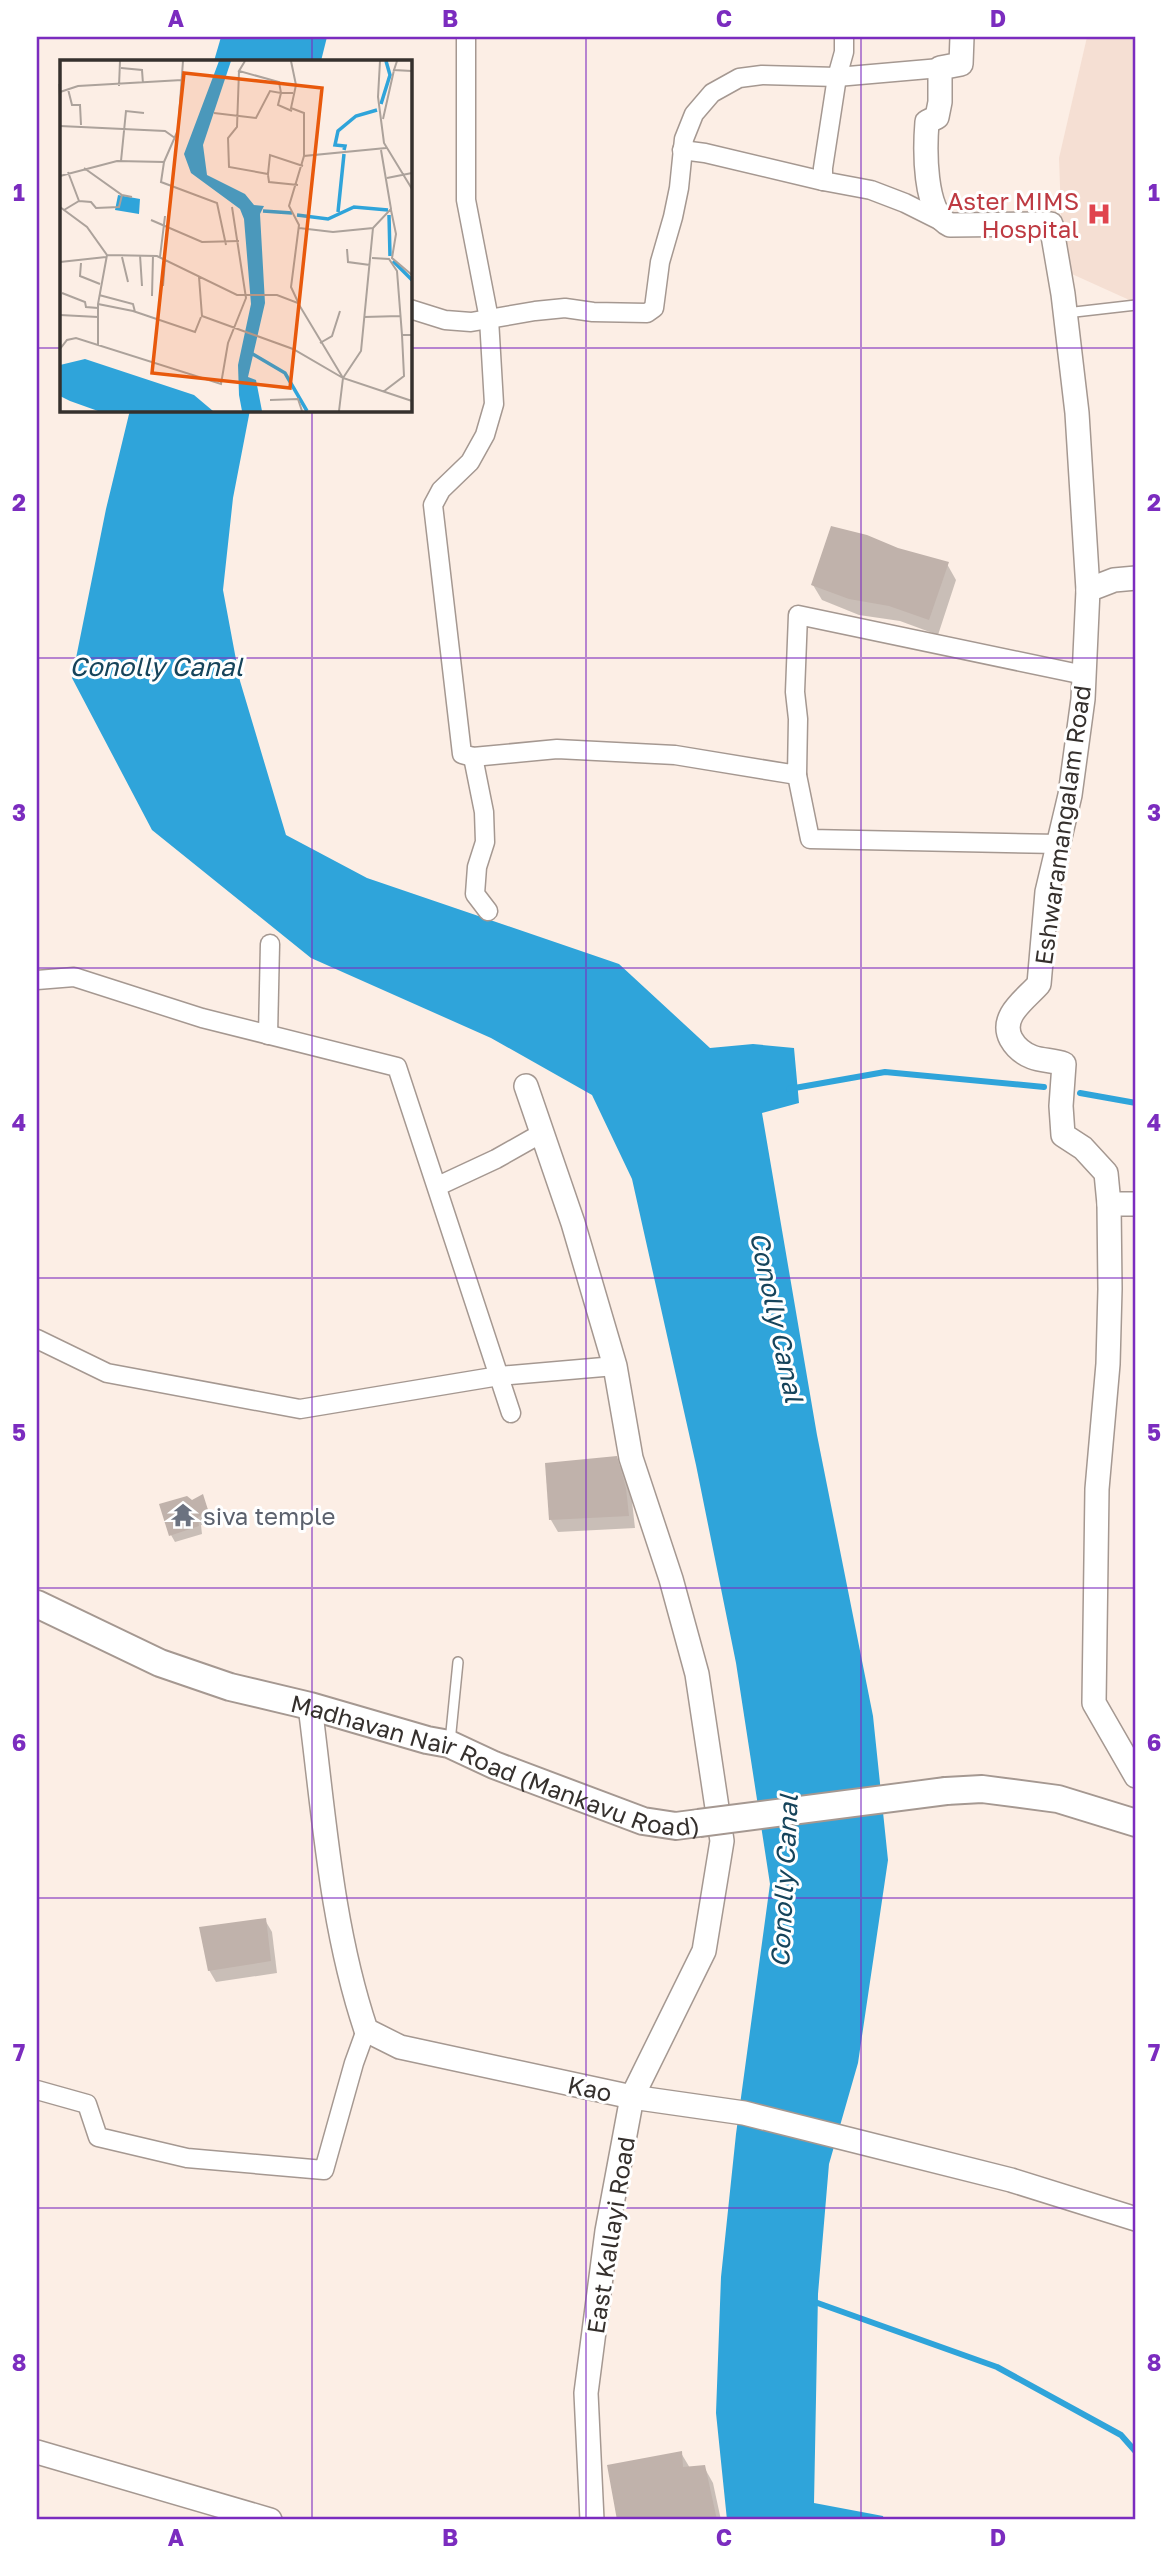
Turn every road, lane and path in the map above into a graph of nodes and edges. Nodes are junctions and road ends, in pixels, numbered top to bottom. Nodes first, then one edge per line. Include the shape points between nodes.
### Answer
1 (466, 37) edge
2 (844, 37) edge
3 (961, 37) edge
4 (940, 68) junction
5 (837, 77) junction
6 (682, 150) junction
7 (823, 181) junction
8 (943, 222) junction
9 (1136, 305) edge
10 (411, 309) edge
11 (1066, 313) junction
12 (489, 319) junction
13 (1136, 578) edge
14 (1088, 590) junction
15 (1084, 675) junction
16 (473, 757) junction
17 (797, 775) junction
18 (1059, 844) junction
19 (488, 911) dead end
20 (270, 944) dead end
21 (37, 980) edge
22 (268, 1035) junction
23 (526, 1086) dead end
24 (542, 1132) junction
25 (438, 1185) junction
26 (1109, 1204) junction
27 (1136, 1204) edge
28 (37, 1339) edge
29 (615, 1366) junction
30 (499, 1376) junction
31 (512, 1413) dead end
32 (37, 1604) edge
33 (458, 1662) dead end
34 (310, 1706) junction
35 (449, 1744) junction
36 (1136, 1776) edge
37 (1136, 1823) edge
38 (366, 2030) junction
39 (37, 2090) edge
40 (632, 2097) junction
41 (1136, 2219) edge
42 (37, 2452) edge
43 (270, 2520) edge
44 (592, 2520) edge

1 - 12 street via 466,200
2 - 5 street
3 - 4 street via 961,64
4 - 5 street
4 - 8 street via 940,102 937,117 927,122 926,141 930,196
5 - 6 street via 739,78 712,93 694,114
5 - 7 street
6 - 7 street
6 - 12 street via 680,188 653,308 636,314 565,308
7 - 8 street via 871,190
8 - 11 street, Eshwaramangalam Road via 1051,224
9 - 11 lane
10 - 12 street via 445,320
11 - 14 street, Eshwaramangalam Road
12 - 16 street via 494,404 488,425 470,462 433,505 459,749
13 - 14 street
14 - 15 street, Eshwaramangalam Road
15 - 17 street via 798,615
15 - 18 street, Eshwaramangalam Road via 1070,794
16 - 17 street via 557,750 675,755
16 - 19 street via 485,842 475,894
17 - 18 street via 810,839
18 - 26 street, Eshwaramangalam Road via 1047,892 1039,984 1017,1006 1007,1028 1020,1052 1064,1064 1063,1135 1083,1148 1106,1173
20 - 22 street
21 - 22 street via 74,977
22 - 25 street via 397,1067
23 - 24 street, East Kallayi Road
24 - 25 street
24 - 29 street, East Kallayi Road
25 - 30 street
26 - 27 street
26 - 36 street via 1110,1301 1097,1489 1094,1703
28 - 30 street via 107,1373 300,1409
29 - 30 street
29 - 40 street, East Kallayi Road via 631,1458 697,1674 722,1841 705,1951
30 - 31 street
32 - 34 main road, Madhavan Nair Road (Mankavu Road) via 160,1663 230,1687
33 - 35 lane
34 - 35 main road, Madhavan Nair Road (Mankavu Road)
34 - 38 street via 346,1956
35 - 37 main road, Madhavan Nair Road (Mankavu Road), bridge via 643,1821 676,1826 982,1790 1058,1799
38 - 39 street via 324,2170 187,2158 99,2137 87,2104
38 - 40 street, Kao via 400,2047
40 - 41 street, Kao via 744,2113 1011,2179
40 - 44 street, East Kallayi Road via 607,2231 586,2393
42 - 43 street

